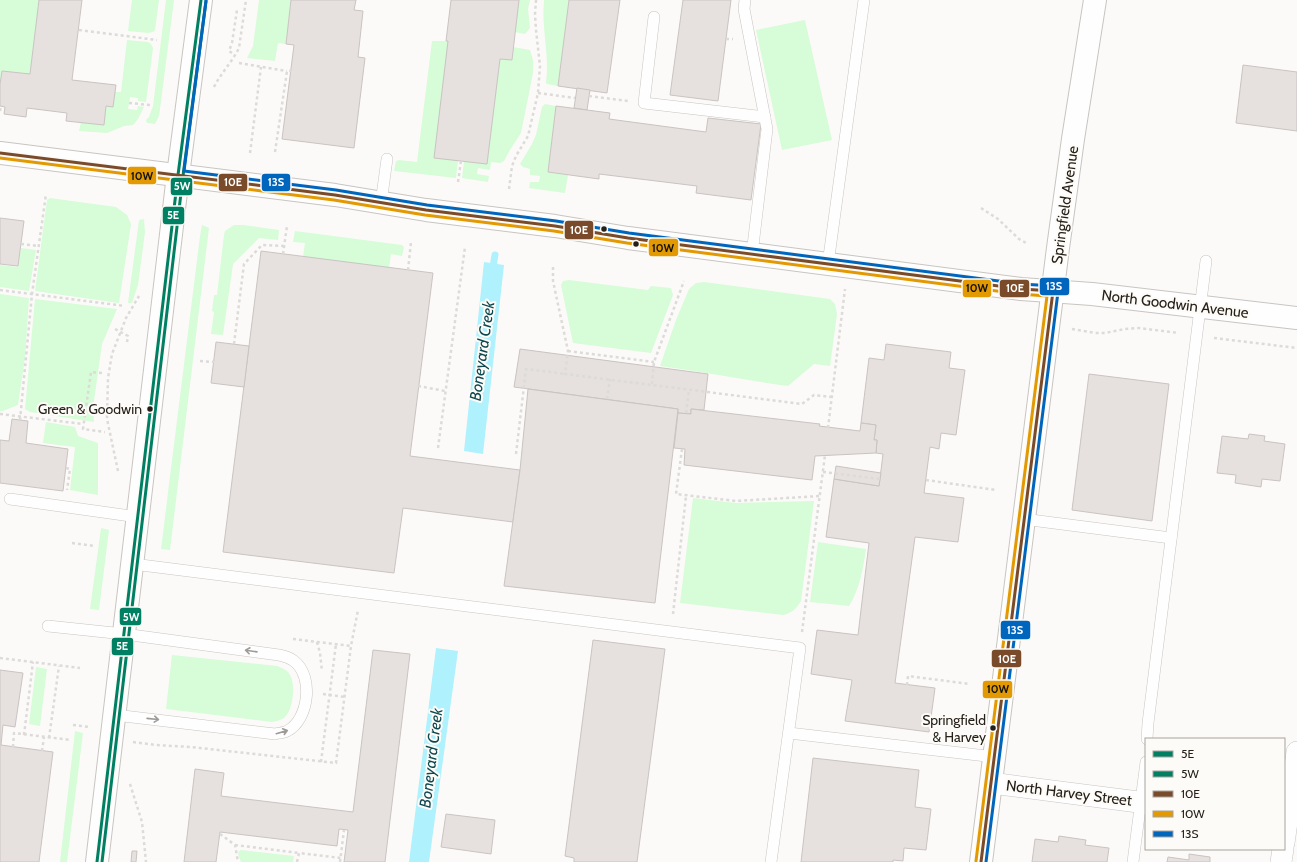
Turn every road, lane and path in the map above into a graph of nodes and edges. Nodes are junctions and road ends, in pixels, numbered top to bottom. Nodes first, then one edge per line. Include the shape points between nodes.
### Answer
1 (201, 0) edge
2 (246, 0) edge
3 (536, 0) edge
4 (745, 0) edge
5 (864, 0) edge
6 (1095, 0) edge
7 (237, 10) dead end
8 (654, 17) dead end
9 (79, 30) dead end
10 (158, 40) dead end
11 (232, 53) dead end
12 (239, 63) dead end
13 (261, 67) junction
14 (287, 71) junction
15 (291, 71) dead end
16 (538, 93) junction
17 (211, 94) dead end
18 (589, 96) dead end
19 (575, 98) dead end
20 (129, 103) dead end
21 (644, 103) junction
22 (150, 105) dead end
23 (1, 106) edge
24 (0, 111) edge
25 (765, 118) junction
26 (275, 152) dead end
27 (0, 153) edge
28 (250, 153) dead end
29 (387, 159) dead end
30 (461, 161) dead end
31 (178, 175) junction
32 (458, 182) dead end
33 (509, 189) dead end
34 (46, 194) dead end
35 (381, 203) junction
36 (981, 208) dead end
37 (287, 226) dead end
38 (411, 242) dead end
39 (21, 244) dead end
40 (1028, 244) dead end
41 (39, 246) junction
42 (284, 246) junction
43 (464, 247) dead end
44 (283, 254) dead end
45 (752, 254) junction
46 (1206, 261) dead end
47 (838, 265) junction
48 (552, 267) dead end
49 (408, 270) dead end
50 (684, 280) dead end
51 (0, 290) edge
52 (143, 290) dead end
53 (1053, 291) junction
54 (32, 294) junction
55 (125, 306) dead end
56 (1200, 307) junction
57 (1297, 318) edge
58 (114, 329) dead end
59 (121, 332) junction
60 (127, 342) dead end
61 (234, 344) dead end
62 (568, 351) junction
63 (200, 361) dead end
64 (214, 362) dead end
65 (654, 362) junction
66 (102, 373) dead end
67 (565, 374) junction
68 (610, 379) junction
69 (652, 384) junction
70 (418, 386) dead end
71 (689, 390) junction
72 (446, 391) junction
73 (831, 398) junction
74 (607, 399) dead end
75 (686, 413) dead end
76 (0, 414) edge
77 (20, 416) junction
78 (20, 420) dead end
79 (83, 424) junction
80 (828, 428) dead end
81 (105, 432) dead end
82 (438, 448) dead end
83 (682, 449) dead end
84 (516, 454) dead end
85 (825, 455) dead end
86 (66, 468) dead end
87 (822, 472) junction
88 (118, 476) dead end
89 (880, 479) dead end
90 (926, 480) dead end
91 (996, 490) dead end
92 (67, 491) dead end
93 (686, 496) junction
94 (820, 496) junction
95 (10, 499) dead end
96 (138, 517) junction
97 (1024, 519) junction
98 (1171, 538) junction
99 (72, 543) dead end
100 (95, 546) dead end
101 (132, 564) junction
102 (48, 626) dead end
103 (671, 632) junction
104 (124, 634) junction
105 (336, 644) dead end
106 (800, 648) junction
107 (0, 658) edge
108 (33, 662) junction
109 (58, 666) junction
110 (80, 668) dead end
111 (970, 684) dead end
112 (907, 685) dead end
113 (321, 694) dead end
114 (330, 694) junction
115 (345, 697) dead end
116 (114, 715) junction
117 (788, 733) junction
118 (24, 735) junction
119 (44, 737) junction
120 (49, 738) junction
121 (1147, 738) edge
122 (71, 740) dead end
123 (13, 747) dead end
124 (42, 751) dead end
125 (1297, 752) edge
126 (995, 757) junction
127 (110, 759) junction
128 (321, 762) dead end
129 (1145, 782) edge
130 (992, 783) junction
131 (1144, 803) edge
132 (1289, 820) edge
133 (344, 830) dead end
134 (220, 834) dead end
135 (1285, 838) edge
136 (235, 845) junction
137 (1283, 850) edge
138 (299, 853) junction
139 (341, 860) edge
140 (97, 862) edge
141 (146, 862) edge
142 (238, 862) edge
143 (298, 862) edge
144 (771, 862) edge
145 (981, 862) edge
146 (1134, 862) edge
147 (1281, 862) edge

1 - 31 street
2 - 17 path via 239,48 219,76
3 - 16 path via 540,66
4 - 25 lane via 744,10
5 - 47 lane
6 - 53 street, Springfield Avenue
7 - 11 path via 229,51
8 - 21 lane
9 - 10 path
12 - 13 path
13 - 14 path
13 - 28 path
14 - 15 path
14 - 26 path
16 - 19 path
16 - 33 path via 528,136 512,166
18 - 21 path
20 - 22 path
21 - 25 lane
23 - 24 path
25 - 45 lane via 767,129
27 - 31 street, North Goodwin Avenue
29 - 35 lane
30 - 32 path
31 - 35 street, North Goodwin Avenue
31 - 96 street
34 - 41 path
35 - 45 street, North Goodwin Avenue
36 - 40 path
37 - 42 path
38 - 49 path
39 - 41 path
41 - 54 path
42 - 44 path
42 - 61 path via 262,244 244,264
43 - 72 path
45 - 47 street, North Goodwin Avenue
46 - 56 lane
47 - 53 street, North Goodwin Avenue
47 - 73 path
48 - 62 path
50 - 65 path
51 - 54 path
52 - 59 path via 126,318
53 - 56 street, North Goodwin Avenue
53 - 97 street, Springfield Avenue
54 - 55 path
54 - 77 path
56 - 57 street, North Goodwin Avenue
56 - 98 lane
58 - 59 path
59 - 60 path via 128,336
59 - 88 path via 112,354 108,378 107,419
62 - 65 path
62 - 67 path
63 - 64 path
65 - 69 path
66 - 79 path via 91,372
67 - 68 path
67 - 84 path via 526,369
68 - 69 path
68 - 74 path
69 - 71 path
70 - 72 path
71 - 73 path via 802,404 814,395
71 - 75 path
72 - 82 path
73 - 80 path
76 - 77 path
77 - 78 path
77 - 79 path
79 - 81 path via 83,429
83 - 93 path via 676,494
85 - 87 path
86 - 92 path via 70,469
87 - 89 path
87 - 94 path
90 - 91 path
93 - 94 path via 736,501
93 - 103 path
94 - 106 path
95 - 96 lane
96 - 101 street
97 - 98 lane
97 - 126 street, Springfield Avenue
98 - 121 lane
99 - 100 path
101 - 103 lane
101 - 104 street
102 - 104 lane
103 - 106 lane
104 - 116 street
116 -> 104 lane via 275,734 287,732 299,721 305,706 307,687 302,671 294,660 279,655
105 - 114 path
106 - 117 lane
107 - 108 path
108 - 109 path
108 - 118 path
109 - 110 path
109 - 120 path
111 - 112 path via 908,676
113 - 114 path
114 - 115 path
114 - 128 path
116 - 127 street
117 - 126 lane
117 - 144 lane
118 - 119 path
118 - 123 path via 14,733
119 - 120 path
119 - 124 path
120 - 122 path
125 - 132 street
126 - 130 street, Springfield Avenue
127 - 140 street
127 - 141 path via 129,781 142,822
129 - 131 lane
130 - 131 street, North Harvey Street
130 - 145 street, Springfield Avenue
131 - 146 lane
132 - 135 street
133 - 139 path
134 - 136 path
136 - 138 path
136 - 142 path
137 - 147 street
138 - 139 path
138 - 143 path

